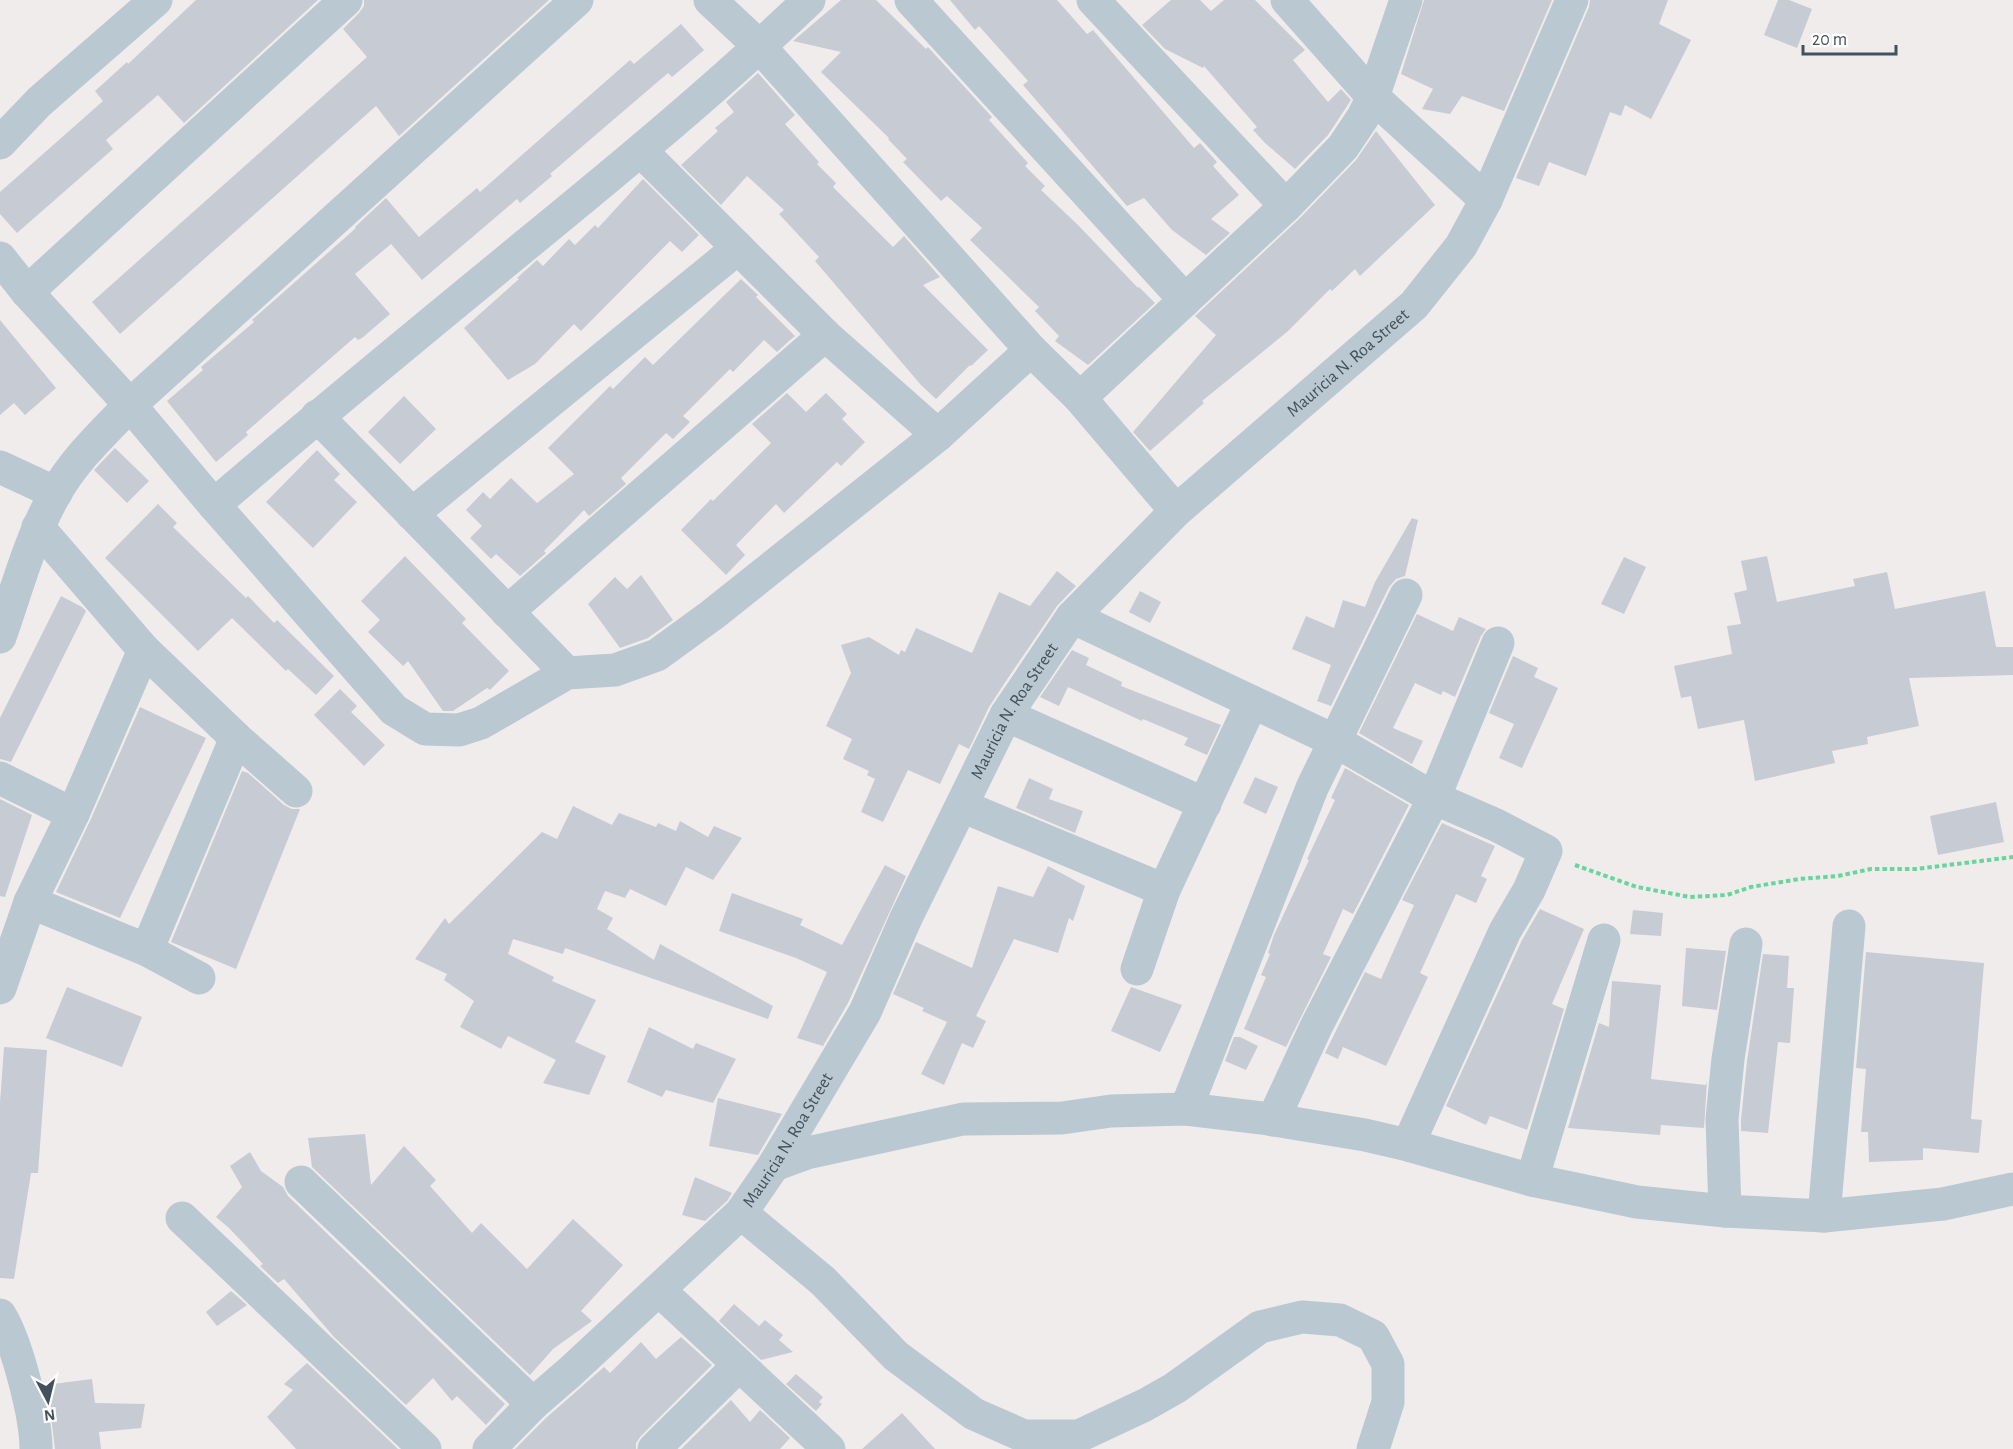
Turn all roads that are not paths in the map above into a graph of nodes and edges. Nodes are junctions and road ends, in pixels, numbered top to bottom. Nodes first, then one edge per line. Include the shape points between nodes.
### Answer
1 (156, 0) edge
2 (346, 0) edge
3 (577, 0) edge
4 (710, 0) edge
5 (809, 0) edge
6 (911, 0) edge
7 (1093, 0) edge
8 (1287, 0) edge
9 (1406, 0) edge
10 (1572, 0) edge
11 (760, 47) junction
12 (1373, 97) junction
13 (0, 143) edge
14 (641, 151) junction
15 (1486, 200) junction
16 (1286, 206) junction
17 (738, 248) junction
18 (0, 258) edge
19 (27, 292) junction
20 (1185, 300) junction
21 (825, 335) junction
22 (1030, 350) junction
23 (1080, 398) junction
24 (130, 405) junction
25 (317, 416) junction
26 (938, 435) junction
27 (0, 467) edge
28 (56, 493) junction
29 (214, 505) junction
30 (1176, 511) junction
31 (412, 514) junction
32 (38, 527) junction
33 (1406, 595) dead end
34 (507, 612) junction
35 (1072, 617) junction
36 (0, 637) edge
37 (1498, 643) dead end
38 (144, 650) junction
39 (567, 672) junction
40 (1252, 702) junction
41 (1006, 715) junction
42 (236, 738) junction
43 (1335, 741) junction
44 (0, 778) edge
45 (296, 791) dead end
46 (1434, 798) junction
47 (1205, 804) junction
48 (962, 806) junction
49 (72, 814) junction
50 (1164, 890) junction
51 (30, 902) junction
52 (1849, 926) dead end
53 (1604, 940) dead end
54 (1746, 944) dead end
55 (147, 950) junction
56 (1137, 969) dead end
57 (200, 978) dead end
58 (0, 988) edge
59 (1186, 1109) junction
60 (1273, 1120) junction
61 (1408, 1145) junction
62 (774, 1165) junction
63 (1532, 1180) junction
64 (301, 1182) dead end
65 (2013, 1189) edge
66 (1725, 1211) junction
67 (741, 1213) junction
68 (1824, 1216) junction
69 (182, 1218) dead end
70 (659, 1290) junction
71 (0, 1315) edge
72 (740, 1365) junction
73 (533, 1404) junction
74 (810, 1443) edge
75 (36, 1449) edge
76 (425, 1449) edge
77 (489, 1449) edge
78 (654, 1449) edge
79 (1373, 1449) edge

1 - 13 street via 39,102
2 - 19 street
3 - 24 street
4 - 11 street
5 - 11 street
6 - 20 street
7 - 16 street
8 - 12 street
9 - 12 street
10 - 15 street, Mauricia N. Roa Street
11 - 14 street
11 - 22 street
12 - 15 street
12 - 16 street via 1343,147
14 - 17 street
14 - 25 street
15 - 30 street, Mauricia N. Roa Street via 1461,246 1414,305
16 - 20 street
17 - 21 street
17 - 31 street
18 - 19 street
19 - 24 street
20 - 23 street
21 - 26 street
21 - 34 street
22 - 23 street
22 - 26 street
23 - 30 street
24 - 28 street via 86,451
24 - 29 street
25 - 29 street
25 - 31 street
26 - 39 street via 657,655 615,670
27 - 28 street
28 - 32 street
29 - 39 street via 394,710 425,729 459,730 481,723
30 - 35 street, Mauricia N. Roa Street
31 - 34 street
32 - 36 street
32 - 38 street
33 - 43 street
34 - 39 street
35 - 40 street
35 - 41 street, Mauricia N. Roa Street
37 - 46 street
38 - 42 street
38 - 49 street
40 - 43 street
40 - 47 street
41 - 47 street
41 - 48 street, Mauricia N. Roa Street
42 - 45 street
42 - 55 street
43 - 46 street
43 - 59 street via 1312,788
44 - 49 street
46 - 60 street via 1316,1027
46 - 61 street via 1546,851 1505,931
47 - 50 street
48 - 50 street
48 - 62 street, Mauricia N. Roa Street via 865,1012
49 - 51 street
50 - 56 street
51 - 55 street
51 - 58 street
52 - 68 street
53 - 63 street
54 - 66 street via 1722,1119
55 - 57 street
59 - 60 street
59 - 62 street via 1111,1111 1062,1118 963,1119 807,1153
60 - 61 street
61 - 63 street
62 - 67 street, Mauricia N. Roa Street
63 - 66 street via 1637,1202
64 - 73 street
65 - 68 street via 1943,1204
66 - 68 street
67 - 70 street, Mauricia N. Roa Street
67 - 79 street via 823,1281 896,1356 975,1414 1024,1436 1079,1436 1174,1388 1260,1327 1302,1317 1340,1320 1373,1336 1388,1364 1388,1402
69 - 76 street
70 - 72 street
70 - 73 street, Mauricia N. Roa Street
71 - 75 street via 26,1388
72 - 74 street
72 - 78 street
73 - 77 street, Mauricia N. Roa Street

